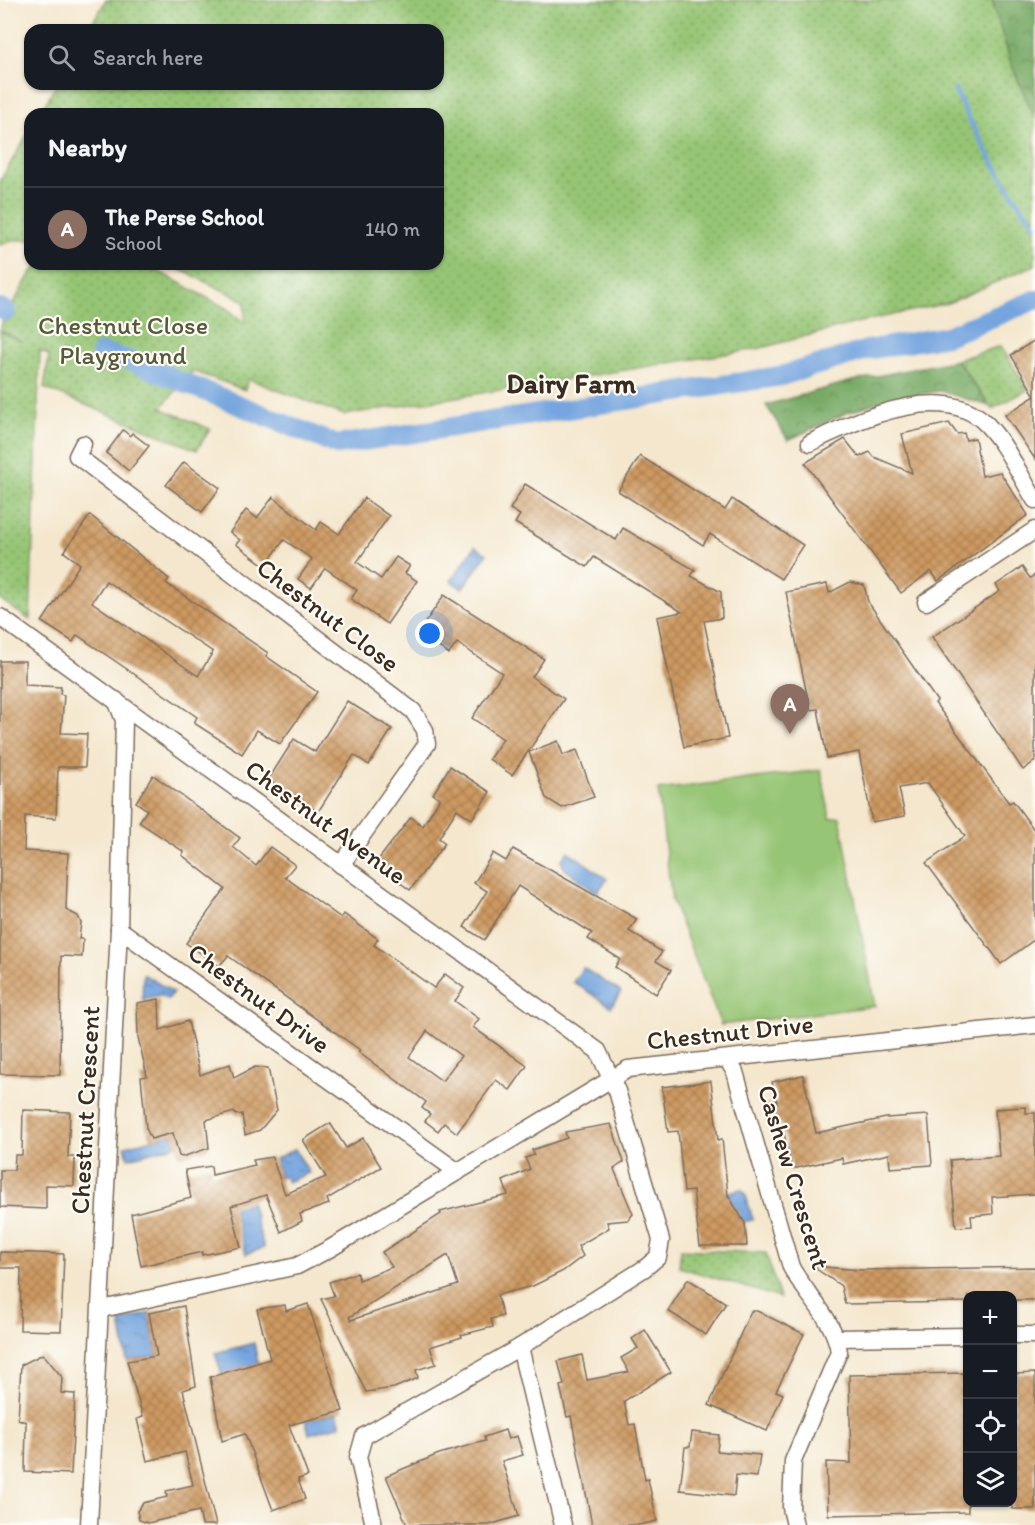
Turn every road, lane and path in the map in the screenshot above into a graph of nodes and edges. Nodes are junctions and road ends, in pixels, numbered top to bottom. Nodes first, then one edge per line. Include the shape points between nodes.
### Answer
1 (810, 443) dead end
2 (83, 444) dead end
3 (1035, 500) edge
4 (1035, 530) edge
5 (926, 602) dead end
6 (0, 616) edge
7 (115, 698) junction
8 (341, 865) junction
9 (119, 929) junction
10 (1035, 1025) edge
11 (727, 1059) junction
12 (612, 1078) junction
13 (458, 1172) junction
14 (102, 1310) junction
15 (1017, 1335) edge
16 (1035, 1335) edge
17 (963, 1336) edge
18 (837, 1338) junction
19 (520, 1347) junction
20 (89, 1525) edge
21 (374, 1525) edge
22 (563, 1525) edge
23 (795, 1525) edge

1 - 3 street via 883,413 943,404 969,411 992,430
2 - 8 street, Chestnut Close via 77,456 413,711 425,730 427,744
4 - 5 street
6 - 7 street, Chestnut Avenue
7 - 8 street, Chestnut Avenue
7 - 9 street, Chestnut Crescent via 124,720
8 - 12 street, Chestnut Avenue via 598,1052
9 - 13 street, Chestnut Drive
9 - 14 street, Chestnut Crescent
10 - 11 street, Chestnut Drive
11 - 12 street, Chestnut Drive via 628,1069
11 - 18 street, Cashew Crescent via 735,1072 791,1267
12 - 13 street, Chestnut Drive
12 - 19 street via 661,1240 660,1249 652,1264
13 - 14 street, Chestnut Drive via 297,1266
14 - 20 street, Chestnut Crescent
15 - 16 street
17 - 18 street
18 - 23 street via 839,1352 793,1461 791,1508
19 - 21 street via 364,1436 358,1456
19 - 22 street

